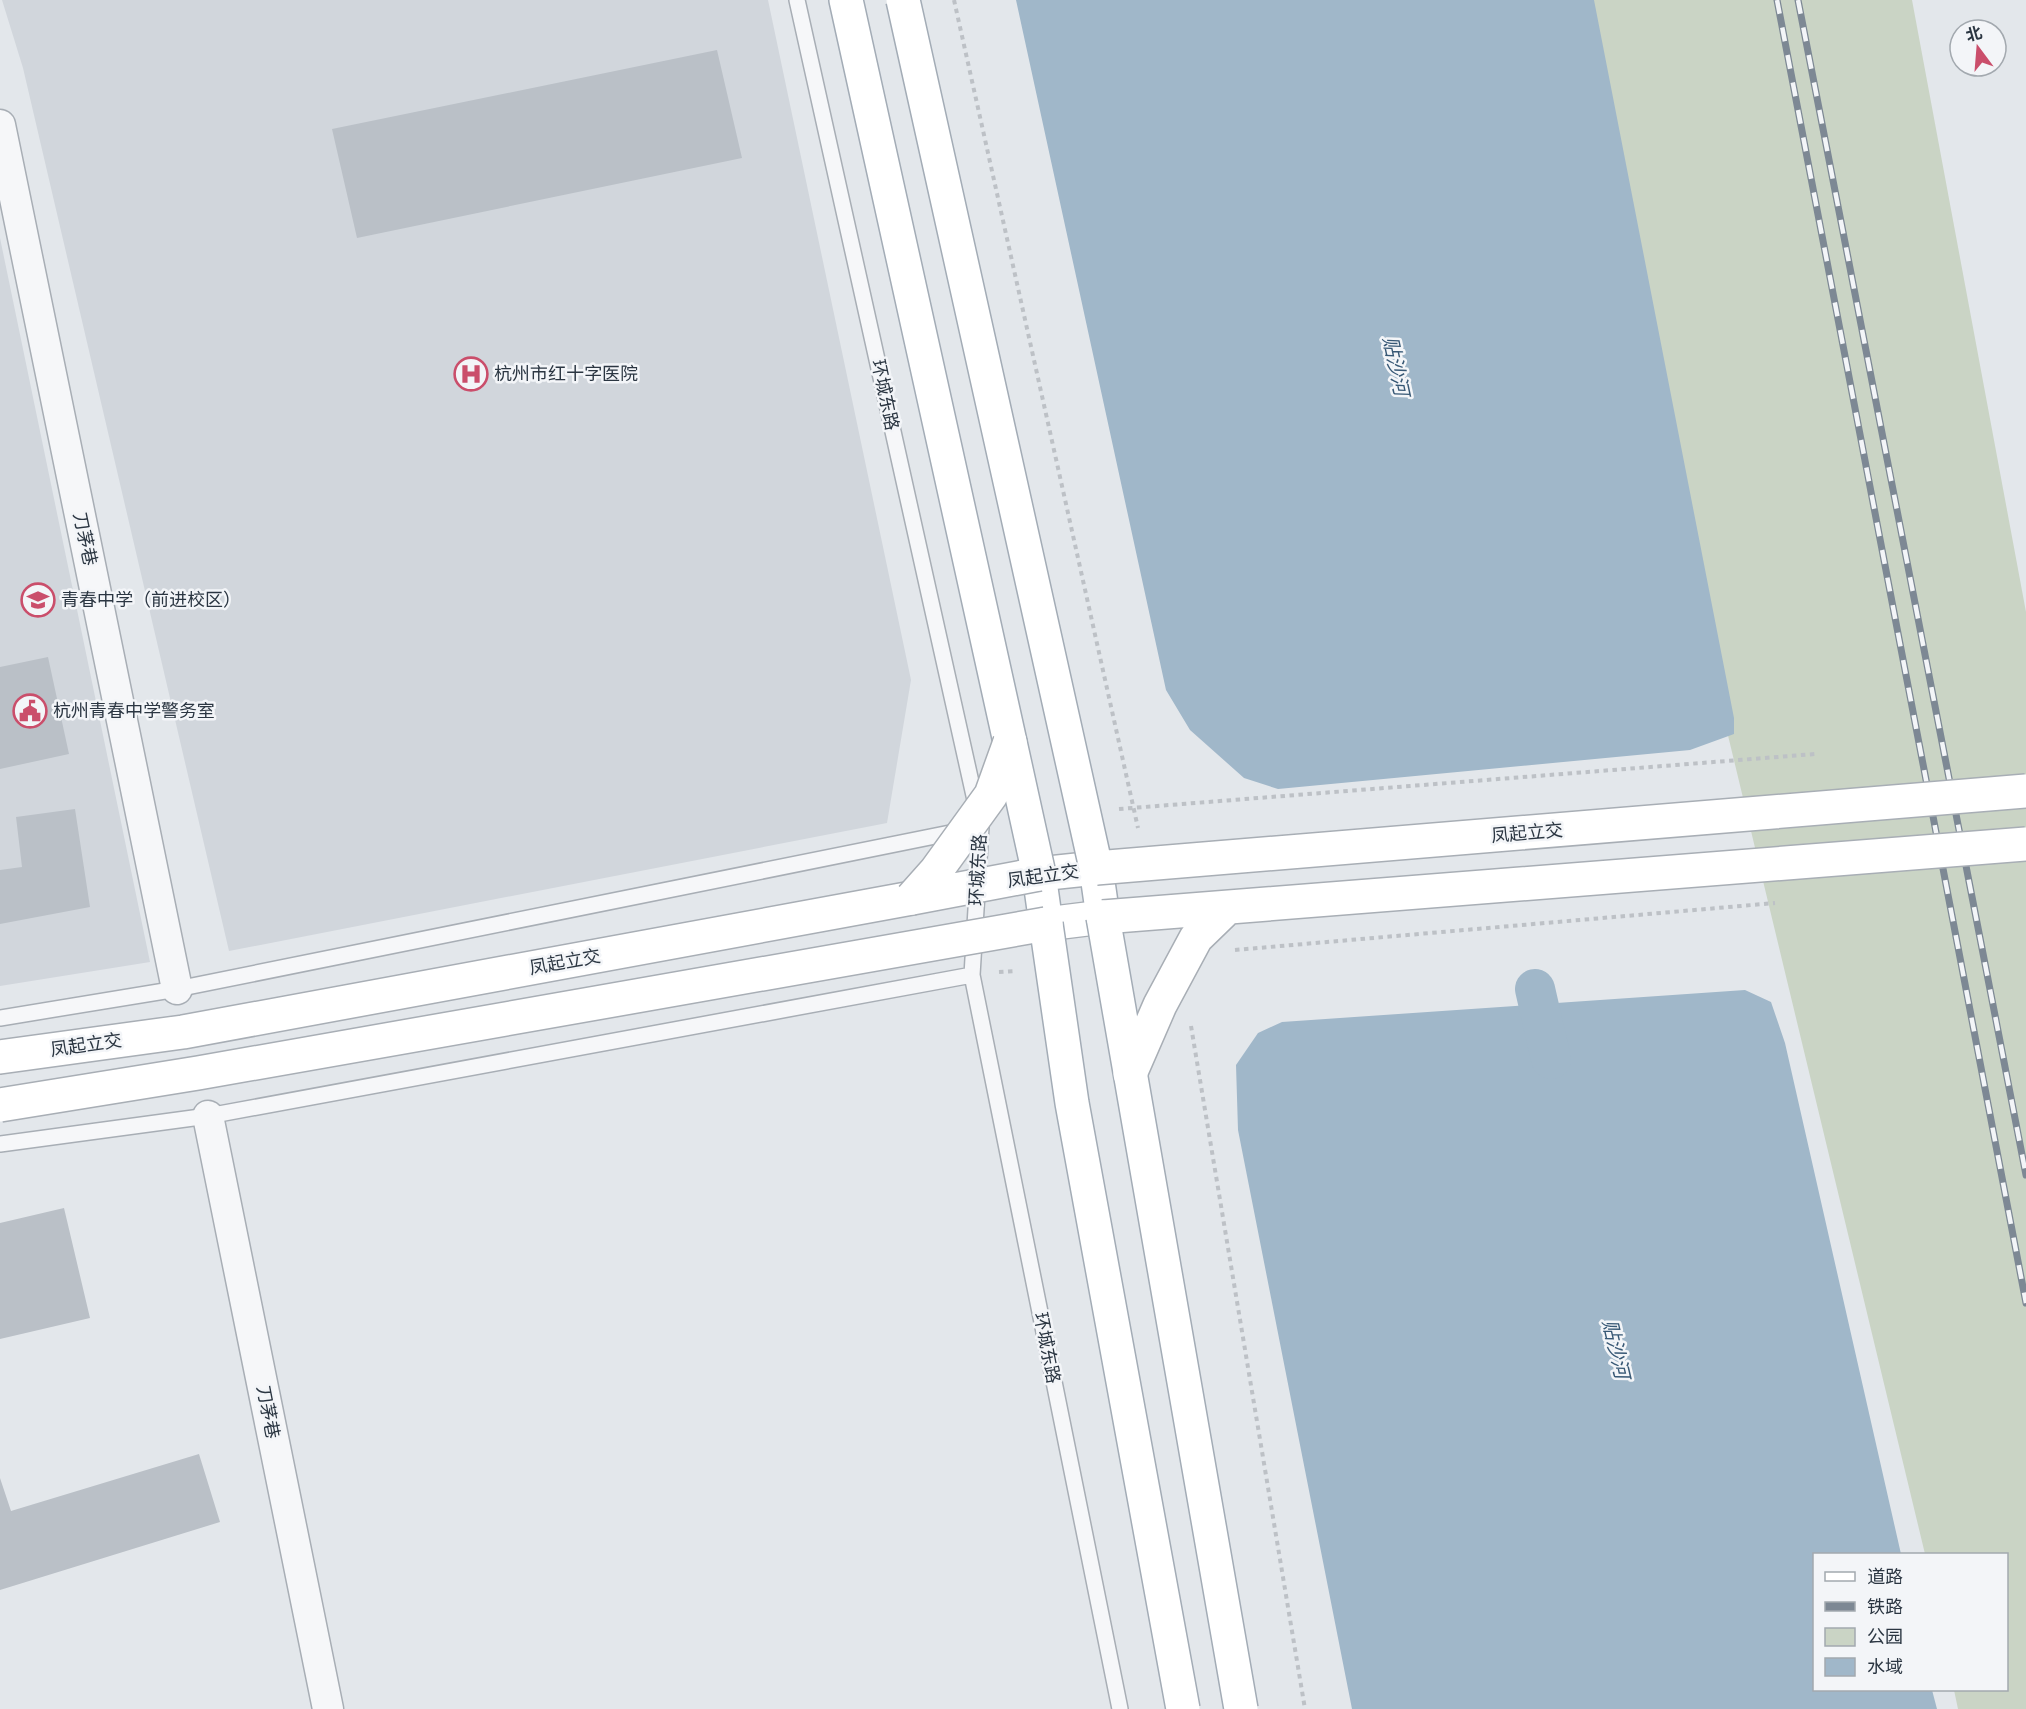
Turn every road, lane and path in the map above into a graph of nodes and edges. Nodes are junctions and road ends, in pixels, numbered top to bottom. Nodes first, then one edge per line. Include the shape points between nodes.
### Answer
1 (797, 0) edge
2 (846, 0) edge
3 (903, 0) edge
4 (0, 125) edge
5 (1010, 742) junction
6 (1815, 754) dead end
7 (2026, 791) edge
8 (1108, 810) dead end
9 (981, 827) junction
10 (2026, 844) edge
11 (1096, 868) junction
12 (1039, 874) junction
13 (912, 898) junction
14 (1784, 902) dead end
15 (1228, 907) junction
16 (1103, 917) junction
17 (1046, 924) junction
18 (1226, 951) dead end
19 (1018, 970) dead end
20 (972, 975) junction
21 (177, 989) junction
22 (0, 1018) edge
23 (0, 1057) edge
24 (1130, 1074) junction
25 (0, 1105) edge
26 (208, 1116) junction
27 (0, 1144) edge
28 (328, 1709) edge
29 (1120, 1709) edge
30 (1183, 1709) edge
31 (1241, 1709) edge

1 - 9 lane, 环城东路
2 - 5 main road
3 - 11 main road, bridge
4 - 21 street, 刀茅巷
5 - 12 main road, bridge
5 - 13 main road, bridge via 991,795
6 - 8 path
7 - 11 main road, 凤起立交, bridge
9 - 20 lane, 环城东路
9 - 21 lane
10 - 15 main road, bridge
11 - 12 main road, 凤起立交
11 - 16 main road
12 - 13 main road, 凤起立交, bridge
12 - 17 main road
13 - 23 main road, 凤起立交 via 183,1032
14 - 18 path
15 - 16 main road, bridge
15 - 24 main road, bridge via 1196,938 1160,1005
16 - 17 main road
16 - 24 main road, bridge
17 - 25 main road, bridge via 198,1074
17 - 30 main road, bridge via 1072,1103
19 - 20 path
20 - 26 lane
20 - 29 lane, 环城东路
21 - 22 lane
24 - 31 main road, bridge
26 - 27 lane
26 - 28 street, 刀茅巷

